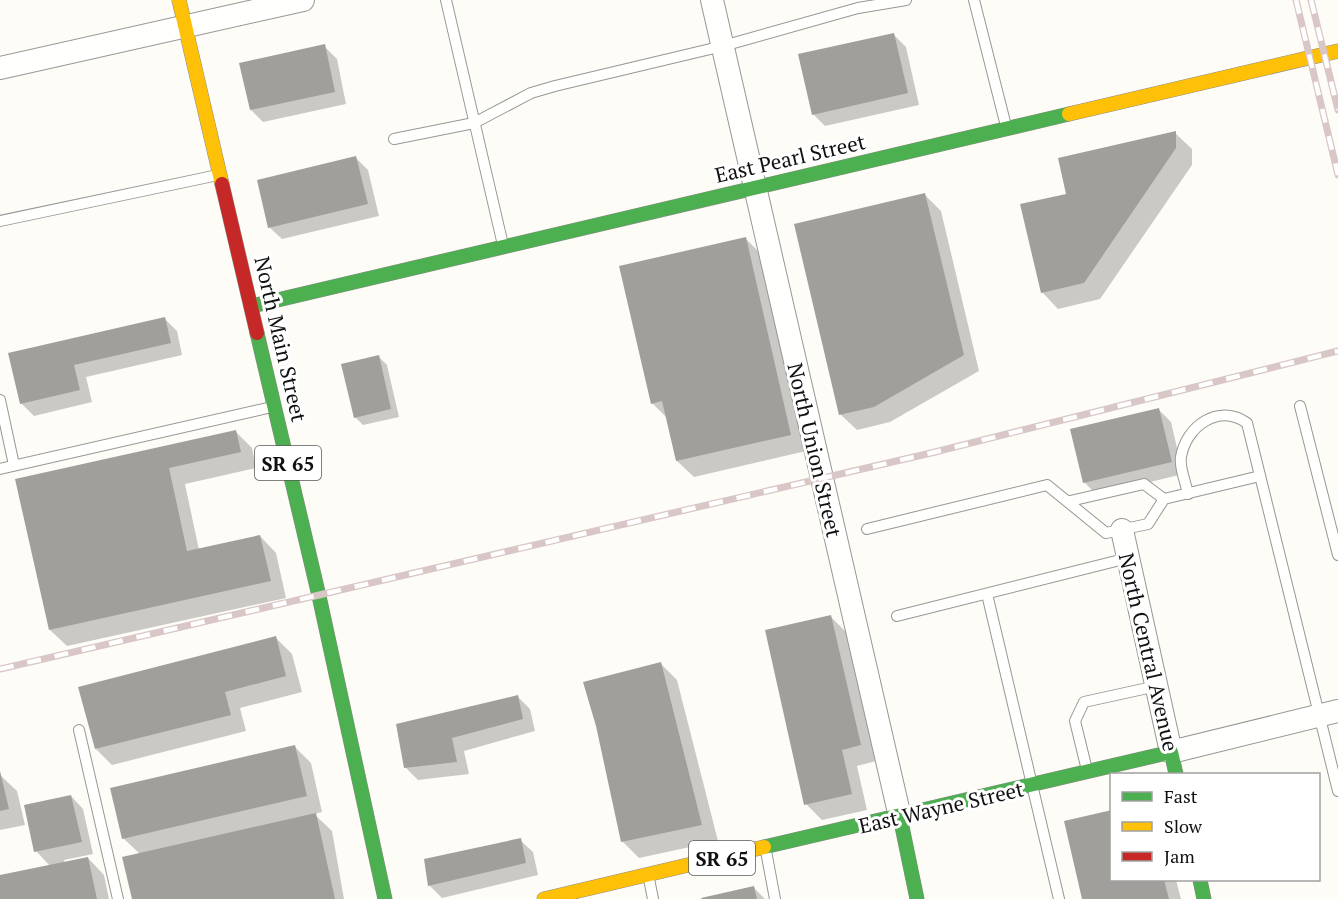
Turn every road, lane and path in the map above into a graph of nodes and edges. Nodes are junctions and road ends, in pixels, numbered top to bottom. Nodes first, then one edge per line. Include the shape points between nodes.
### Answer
1 (179, 0) edge
2 (303, 0) edge
3 (446, 0) edge
4 (712, 0) edge
5 (906, 0) edge
6 (974, 0) edge
7 (185, 27) junction
8 (723, 46) junction
9 (1338, 51) edge
10 (0, 69) edge
11 (474, 123) junction
12 (1007, 129) junction
13 (394, 139) dead end
14 (221, 175) junction
15 (756, 188) junction
16 (0, 221) edge
17 (503, 247) junction
18 (252, 306) junction
19 (0, 400) edge
20 (275, 406) junction
21 (1300, 406) dead end
22 (14, 465) junction
23 (0, 469) edge
24 (1260, 476) junction
25 (1188, 494) junction
26 (1164, 499) junction
27 (1070, 501) junction
28 (867, 529) dead end
29 (1122, 530) junction
30 (1338, 555) edge
31 (1128, 558) junction
32 (987, 594) junction
33 (897, 616) dead end
34 (1157, 686) junction
35 (1329, 713) edge
36 (80, 730) dead end
37 (1171, 752) junction
38 (1088, 773) junction
39 (1176, 773) edge
40 (1033, 786) junction
41 (1338, 791) edge
42 (900, 817) junction
43 (765, 848) junction
44 (648, 875) junction
45 (1200, 881) edge
46 (118, 899) edge
47 (385, 899) edge
48 (544, 899) edge
49 (653, 899) edge
50 (776, 899) edge
51 (917, 899) edge
52 (1059, 899) edge
53 (1204, 899) edge

1 - 7 main road, North Main Street / SR 65
2 - 7 street
3 - 11 lane
4 - 8 street, North Union Street
5 - 8 lane via 858,8
6 - 12 lane
7 - 10 street
7 - 14 main road, North Main Street / SR 65
8 - 11 lane via 531,93
8 - 15 street, North Union Street
9 - 12 main road, East Pearl Street
11 - 13 lane
11 - 17 lane
12 - 15 main road, East Pearl Street
14 - 16 lane
14 - 18 main road, North Main Street / SR 65
15 - 17 main road, East Pearl Street
15 - 42 street, North Union Street
17 - 18 main road, East Pearl Street
18 - 20 main road, North Main Street / SR 65
19 - 22 lane
20 - 22 lane
20 - 47 main road, North Main Street / SR 65
21 - 30 lane
22 - 23 lane
24 - 25 lane
24 - 25 lane via 1247,423 1228,416 1203,421 1192,429 1180,458
24 - 35 lane
25 - 26 lane
26 - 27 lane via 1144,484
26 - 29 lane via 1148,524
27 - 28 lane via 1047,485
27 - 29 lane via 1106,533
29 - 31 street, North Central Avenue
31 - 32 lane
31 - 34 street, North Central Avenue
32 - 33 lane
32 - 40 lane
34 - 37 street, North Central Avenue
34 - 38 lane via 1084,702 1075,721
35 - 37 street, East Wayne Street
35 - 41 lane
36 - 46 lane
37 - 38 main road, East Wayne Street / SR 65
37 - 39 main road, North Central Avenue
38 - 40 main road, East Wayne Street / SR 65
40 - 42 main road, East Wayne Street / SR 65
40 - 52 lane
42 - 43 main road, East Wayne Street / SR 65
42 - 51 main road, North Union Street
43 - 44 main road, East Wayne Street / SR 65
43 - 50 lane
44 - 48 main road, East Wayne Street / SR 65
44 - 49 lane
45 - 53 main road

